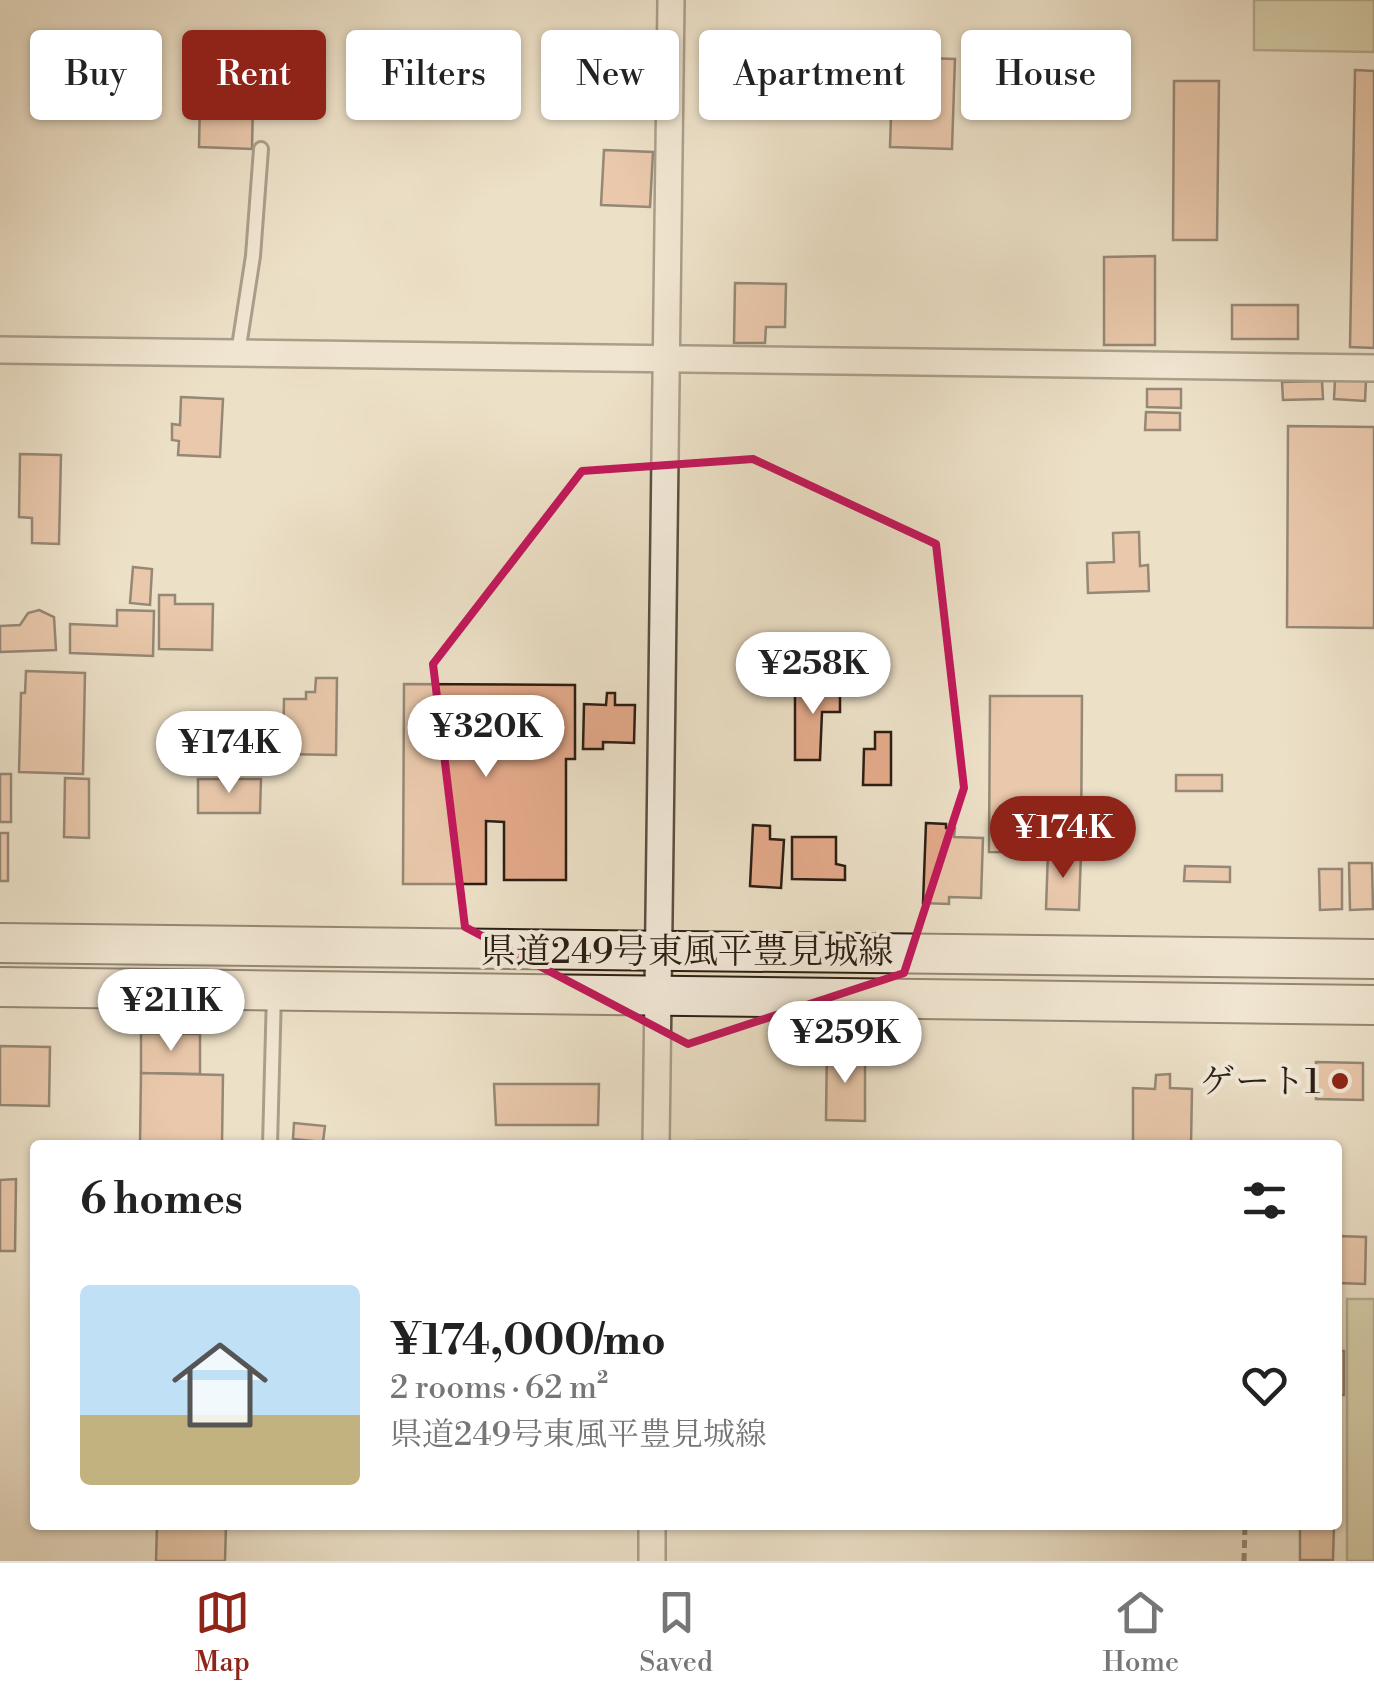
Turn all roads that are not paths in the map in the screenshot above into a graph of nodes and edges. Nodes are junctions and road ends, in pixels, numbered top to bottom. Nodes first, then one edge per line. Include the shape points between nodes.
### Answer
1 (671, 0) edge
2 (261, 150) dead end
3 (0, 350) edge
4 (238, 352) junction
5 (665, 358) junction
6 (1374, 368) edge
7 (0, 942) edge
8 (657, 950) junction
9 (1374, 960) edge
10 (0, 987) edge
11 (274, 992) junction
12 (657, 996) junction
13 (1374, 1004) edge
14 (270, 1140) edge
15 (656, 1140) edge
16 (652, 1530) edge
17 (652, 1561) edge

1 - 5 street
2 - 4 lane via 254,256
3 - 4 street
4 - 5 street
5 - 6 street
5 - 8 street
7 - 8 main road, 県道249号東風平豊見城線
8 - 9 main road, 県道249号東風平豊見城線
8 - 12 street
10 - 11 main road, 県道249号東風平豊見城線
11 - 12 main road, 県道249号東風平豊見城線
11 - 14 lane
12 - 13 main road, 県道249号東風平豊見城線
12 - 15 street
16 - 17 street

